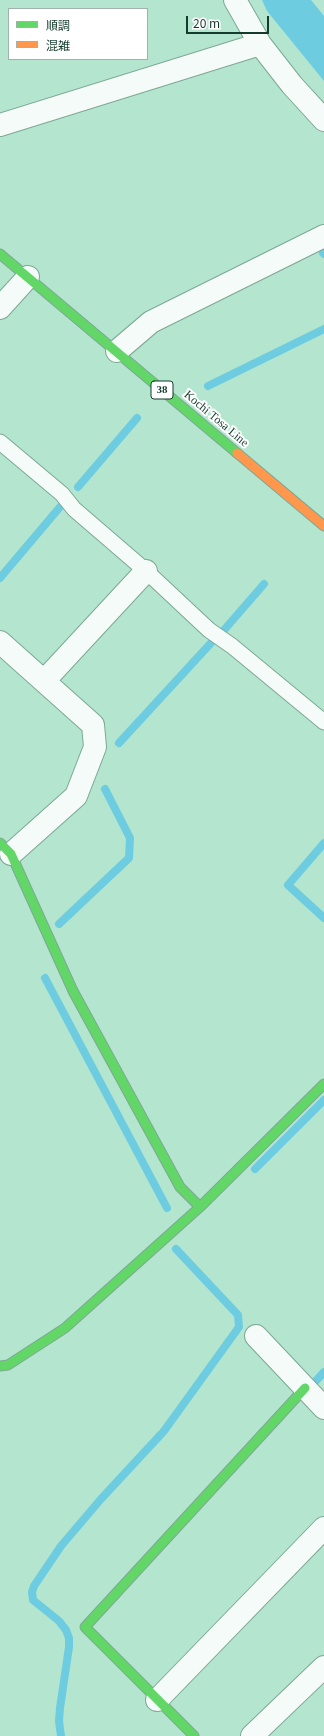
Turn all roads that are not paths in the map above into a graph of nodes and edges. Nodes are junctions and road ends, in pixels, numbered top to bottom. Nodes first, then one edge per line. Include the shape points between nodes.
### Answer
1 (235, 0) edge
2 (260, 44) junction
3 (324, 120) edge
4 (0, 125) edge
5 (324, 236) edge
6 (0, 254) edge
7 (28, 277) junction
8 (0, 308) edge
9 (117, 351) junction
10 (0, 442) edge
11 (324, 526) edge
12 (146, 571) junction
13 (0, 642) edge
14 (44, 681) junction
15 (324, 722) edge
16 (6, 848) edge
17 (324, 1084) edge
18 (200, 1207) junction
19 (256, 1336) dead end
20 (0, 1366) edge
21 (305, 1388) junction
22 (324, 1408) edge
23 (324, 1528) edge
24 (324, 1667) edge
25 (157, 1700) junction
26 (194, 1736) edge
27 (252, 1736) edge

1 - 2 street
2 - 3 street
2 - 4 street
5 - 9 street via 151,322
6 - 7 street, Kochi Tosa Line / 38
7 - 8 street
7 - 9 street, Kochi Tosa Line / 38
9 - 11 street, Kochi Tosa Line / 38
10 - 12 lane via 62,494 74,509
12 - 14 street
12 - 15 lane via 209,630
13 - 14 street
14 - 16 street via 93,725 95,747 76,796
16 - 18 street via 73,991 180,1187
17 - 18 street
18 - 20 street via 65,1328 8,1365
19 - 21 street
21 - 22 street
21 - 25 street via 85,1628
23 - 25 street
24 - 27 street
25 - 26 street

